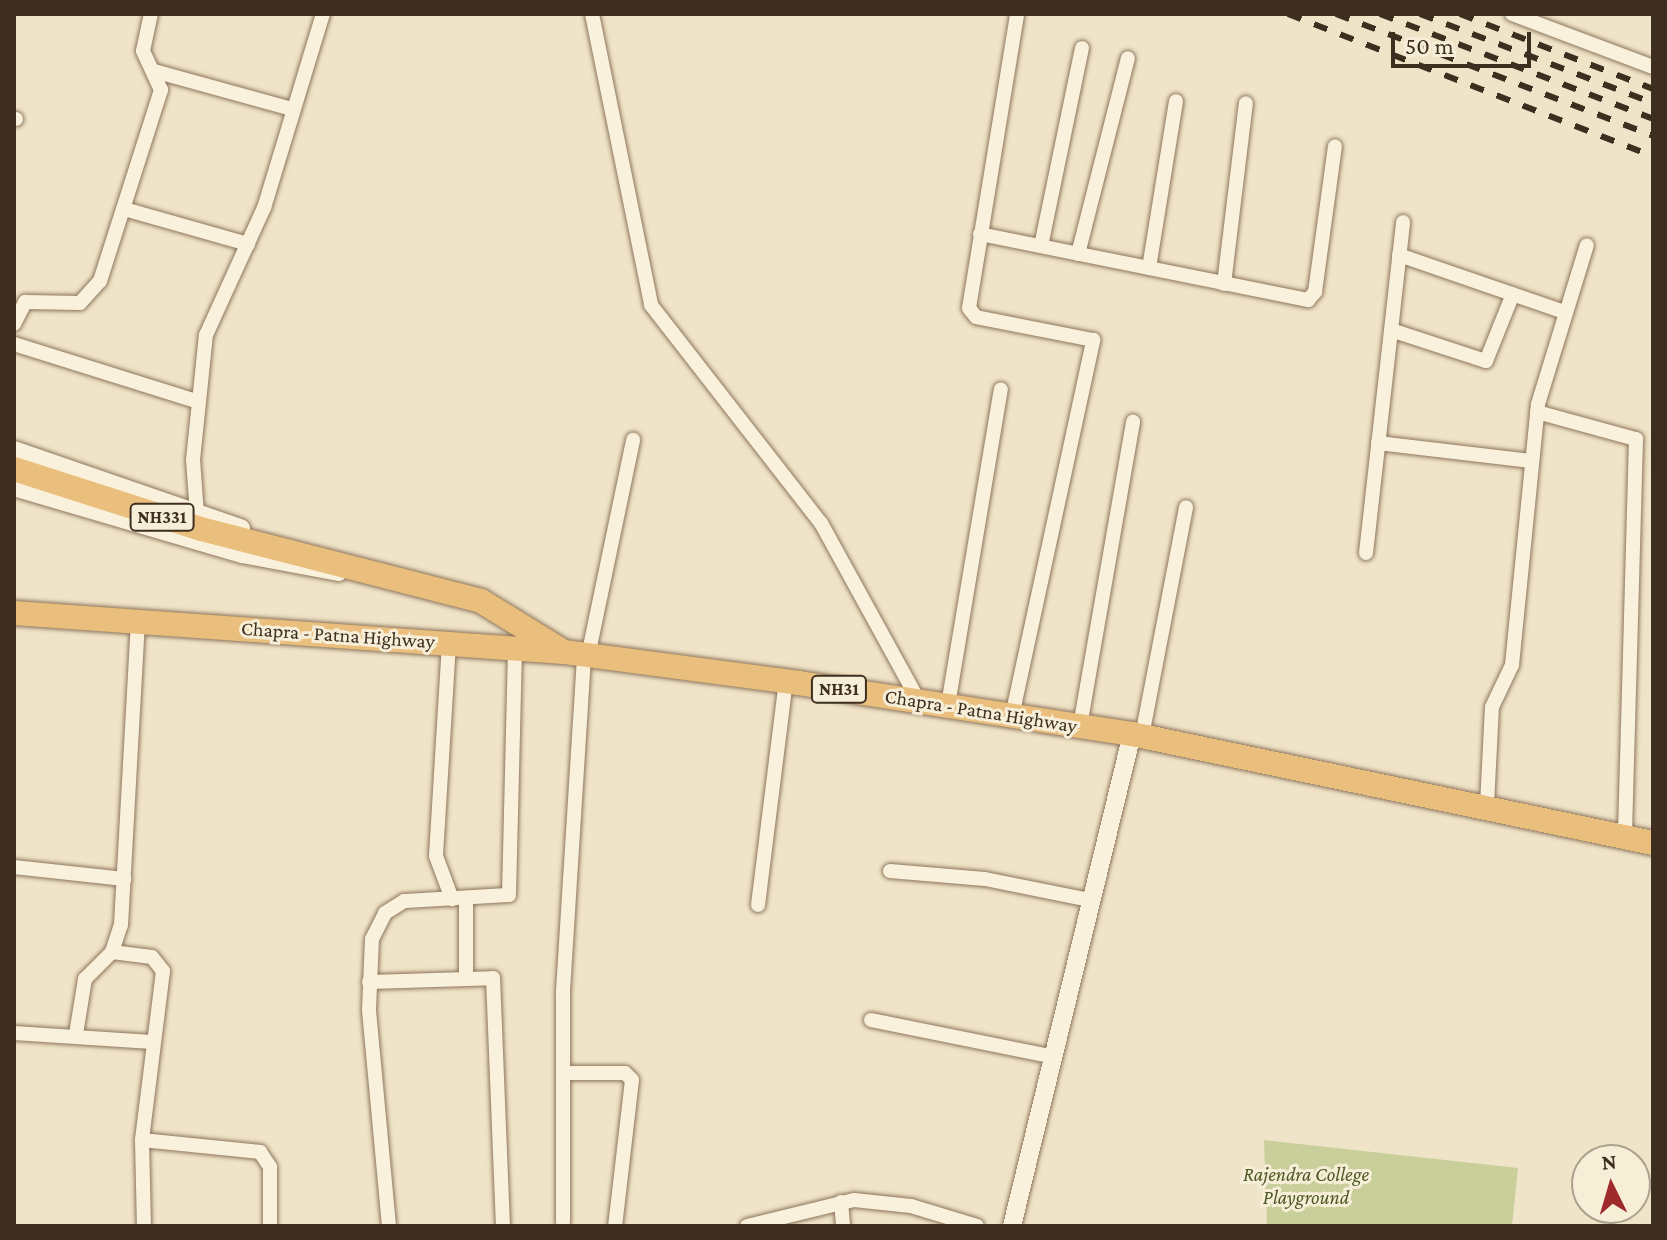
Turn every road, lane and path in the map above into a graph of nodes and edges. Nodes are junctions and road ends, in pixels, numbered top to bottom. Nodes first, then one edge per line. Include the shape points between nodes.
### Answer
1 (151, 14) edge
2 (323, 14) edge
3 (592, 14) edge
4 (1017, 14) edge
5 (1512, 14) edge
6 (1082, 48) dead end
7 (1128, 58) dead end
8 (1653, 67) edge
9 (154, 71) junction
10 (1176, 101) dead end
11 (1246, 103) dead end
12 (292, 109) junction
13 (1335, 146) dead end
14 (124, 209) junction
15 (1403, 222) dead end
16 (980, 234) junction
17 (248, 244) junction
18 (1587, 245) dead end
19 (1041, 246) junction
20 (1078, 254) junction
21 (1399, 255) junction
22 (1149, 268) junction
23 (1224, 284) junction
24 (1513, 294) junction
25 (1565, 312) junction
26 (14, 324) edge
27 (1391, 330) junction
28 (14, 344) edge
29 (1001, 389) dead end
30 (199, 402) junction
31 (1537, 412) junction
32 (1133, 422) dead end
33 (633, 440) dead end
34 (1378, 443) junction
35 (14, 450) edge
36 (1531, 461) junction
37 (14, 469) edge
38 (14, 487) edge
39 (1186, 507) dead end
40 (197, 514) junction
41 (1366, 553) dead end
42 (392, 577) junction
43 (14, 613) edge
44 (138, 621) junction
45 (449, 643) junction
46 (515, 648) junction
47 (579, 654) junction
48 (786, 681) junction
49 (919, 701) junction
50 (948, 705) junction
51 (1012, 716) junction
52 (1080, 726) junction
53 (1137, 735) junction
54 (1487, 805) junction
55 (1625, 836) junction
56 (1653, 843) edge
57 (14, 867) edge
58 (890, 871) dead end
59 (124, 879) junction
60 (459, 899) junction
61 (1089, 900) junction
62 (758, 905) dead end
63 (112, 952) junction
64 (466, 978) junction
65 (369, 982) junction
66 (871, 1020) dead end
67 (14, 1033) edge
68 (76, 1034) junction
69 (152, 1042) junction
70 (1049, 1056) junction
71 (563, 1073) junction
72 (142, 1140) junction
73 (841, 1202) junction
74 (563, 1222) dead end
75 (144, 1226) edge
76 (270, 1226) edge
77 (389, 1226) edge
78 (503, 1226) edge
79 (615, 1226) edge
80 (747, 1226) edge
81 (843, 1226) edge
82 (977, 1226) edge
83 (1012, 1226) edge

1 - 9 street via 143,51
2 - 12 street
3 - 49 street via 651,305 821,523
4 - 16 street
5 - 8 street
6 - 19 street
7 - 20 street
9 - 12 street
9 - 14 street via 161,90
10 - 22 street
11 - 23 street
12 - 17 street
13 - 23 street via 1313,296
14 - 17 street
14 - 26 street via 93,295 69,305 25,302
15 - 21 street
16 - 19 street
16 - 51 street via 972,315 1093,340
17 - 30 street via 212,313
18 - 25 street
19 - 20 street
20 - 22 street
21 - 24 street
21 - 27 street
22 - 23 street
24 - 25 street
24 - 27 street via 1486,361
25 - 31 street
27 - 34 street
28 - 30 street
29 - 50 street
30 - 40 street
31 - 36 street
31 - 55 street via 1636,439
32 - 52 street
33 - 47 street
34 - 36 street
34 - 41 street
35 - 40 street
36 - 54 street via 1512,665 1492,707
37 - 42 highway, NH331
38 - 42 street via 309,570
39 - 53 street
40 - 42 street
42 - 47 highway, NH331 via 481,601
43 - 44 highway, Chapra - Patna Highway / NH31
44 - 45 highway, Chapra - Patna Highway / NH31
44 - 59 street
45 - 46 highway, Chapra - Patna Highway / NH31
45 - 60 street via 436,856
46 - 47 highway, Chapra - Patna Highway / NH31
46 - 60 street via 509,893
47 - 48 highway, Chapra - Patna Highway / NH31
47 - 71 street
48 - 49 highway, Chapra - Patna Highway / NH31
48 - 62 street
49 - 50 highway, Chapra - Patna Highway / NH31
50 - 51 highway, Chapra - Patna Highway / NH31
51 - 52 highway, Chapra - Patna Highway / NH31
52 - 53 highway, Chapra - Patna Highway / NH31
53 - 54 highway, Chapra - Patna Highway / NH31
53 - 61 street
54 - 55 highway, Chapra - Patna Highway / NH31
55 - 56 highway, Chapra - Patna Highway / NH31
57 - 59 street
58 - 61 street via 985,879
59 - 63 street
60 - 64 street
60 - 65 street via 404,901 385,913 372,939
61 - 70 street
63 - 68 street via 85,979
63 - 69 street via 160,961
64 - 65 street
64 - 78 street via 495,983
65 - 77 street
66 - 70 street
67 - 68 street
68 - 69 street
69 - 72 street
70 - 83 street
71 - 74 street
71 - 79 street via 625,1073 632,1080
72 - 75 street
72 - 76 street via 265,1155
73 - 80 street
73 - 81 street
73 - 82 street via 911,1206

